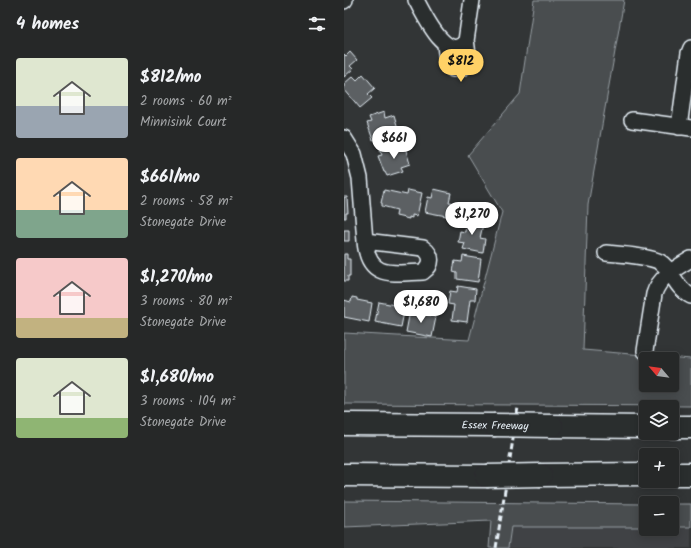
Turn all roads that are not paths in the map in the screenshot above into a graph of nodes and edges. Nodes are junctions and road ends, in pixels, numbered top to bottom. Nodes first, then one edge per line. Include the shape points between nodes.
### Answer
1 (416, 0) edge
2 (472, 0) edge
3 (466, 40) junction
4 (445, 44) junction
5 (691, 48) edge
6 (632, 120) dead end
7 (685, 127) edge
8 (344, 138) edge
9 (365, 241) dead end
10 (606, 252) dead end
11 (691, 259) edge
12 (670, 273) junction
13 (691, 296) edge
14 (645, 351) dead end
15 (344, 424) edge
16 (639, 427) edge
17 (679, 427) edge
18 (691, 427) edge
19 (639, 474) edge
20 (679, 474) edge
21 (691, 474) edge
22 (344, 475) edge

1 - 4 street via 438,38
2 - 3 street
3 - 4 street via 458,46
3 - 4 street via 468,62 459,69 453,69 449,65
5 - 7 street
6 - 7 street
8 - 9 street via 354,154 360,178
10 - 12 street via 653,259 662,262
11 - 12 street
12 - 13 street via 684,292
12 - 14 street via 656,287
15 - 16 highway, Essex Freeway, bridge
17 - 18 highway
19 - 22 highway, bridge
20 - 21 highway

